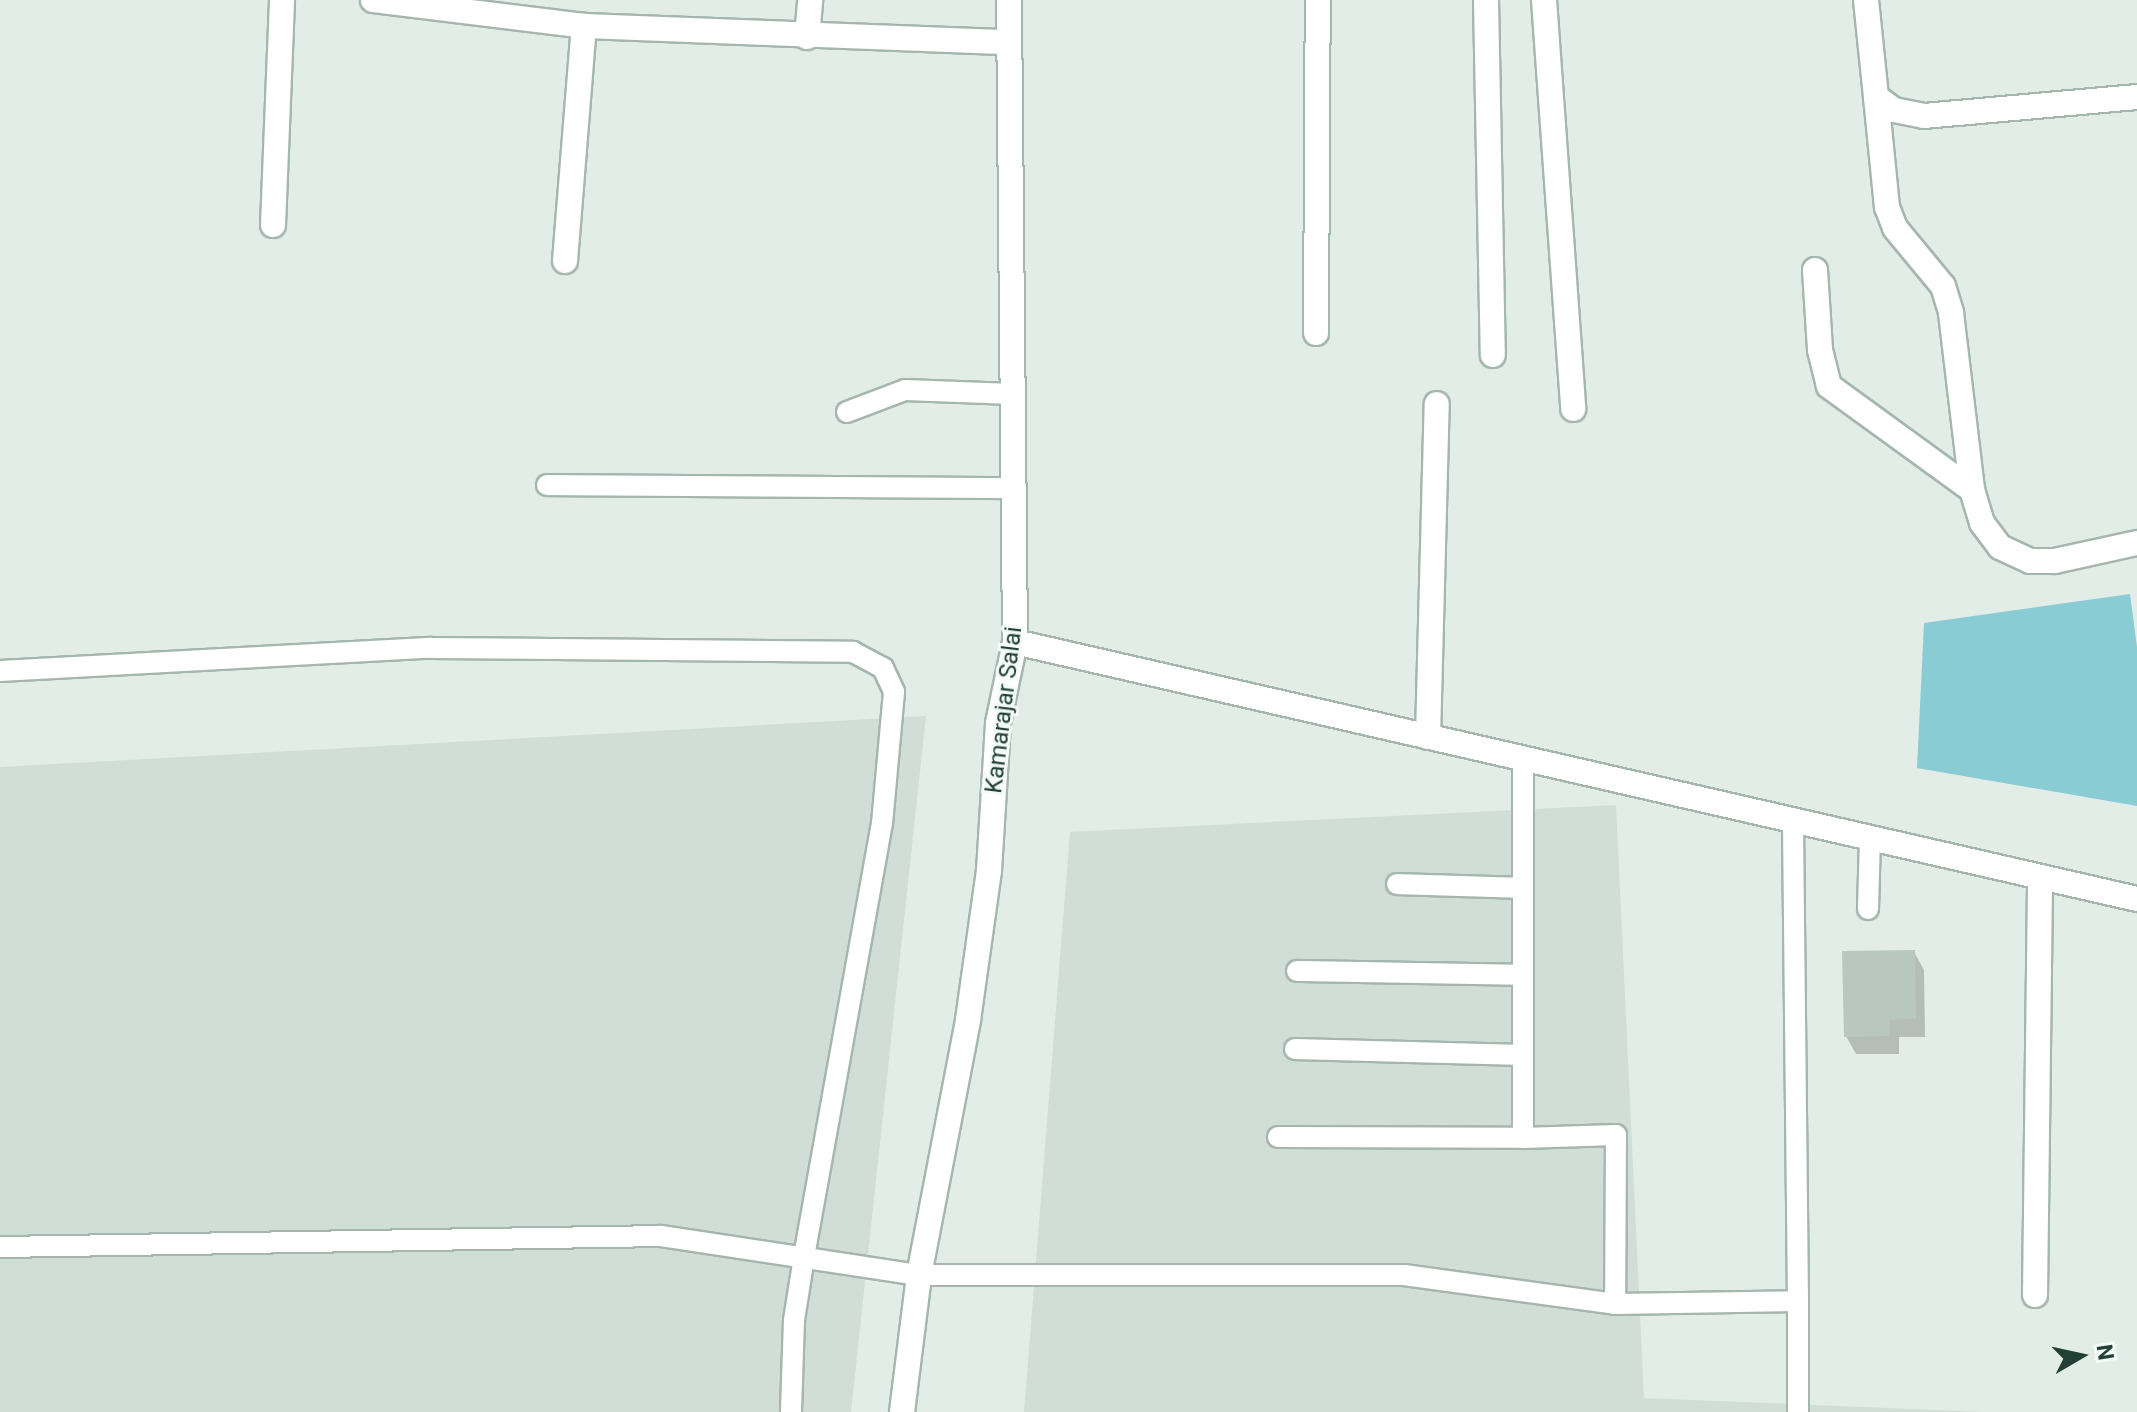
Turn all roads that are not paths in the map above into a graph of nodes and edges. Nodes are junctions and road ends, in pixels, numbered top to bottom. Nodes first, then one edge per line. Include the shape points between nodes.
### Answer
1 (282, 0) edge
2 (373, 0) edge
3 (810, 0) edge
4 (1009, 0) edge
5 (1318, 0) edge
6 (1486, 0) edge
7 (1544, 0) edge
8 (1866, 0) edge
9 (412, 2) edge
10 (584, 26) junction
11 (807, 37) junction
12 (1009, 42) junction
13 (1876, 97) junction
14 (2137, 97) edge
15 (273, 225) dead end
16 (565, 261) dead end
17 (1815, 270) dead end
18 (1316, 333) dead end
19 (1493, 355) dead end
20 (1013, 394) junction
21 (1437, 404) dead end
22 (1573, 409) dead end
23 (847, 412) dead end
24 (547, 485) dead end
25 (1014, 488) junction
26 (1972, 490) junction
27 (2137, 543) edge
28 (1015, 642) junction
29 (0, 671) edge
30 (1428, 737) junction
31 (1523, 759) junction
32 (1793, 821) junction
33 (1870, 838) junction
34 (2040, 877) junction
35 (1397, 884) dead end
36 (1523, 888) junction
37 (2137, 899) edge
38 (1868, 909) dead end
39 (1297, 971) dead end
40 (1522, 975) junction
41 (1295, 1049) dead end
42 (1523, 1055) junction
43 (1278, 1137) dead end
44 (1523, 1138) junction
45 (0, 1247) edge
46 (804, 1257) junction
47 (919, 1275) junction
48 (2035, 1295) dead end
49 (1798, 1301) junction
50 (1615, 1304) junction
51 (791, 1412) edge
52 (902, 1412) edge
53 (1798, 1412) edge

1 - 15 street
2 - 9 street
3 - 11 street
4 - 12 street, Kamarajar Salai
5 - 18 street
6 - 19 street
7 - 22 street
8 - 13 street
9 - 10 street
10 - 11 street
10 - 16 street
11 - 12 street
12 - 20 street, Kamarajar Salai
13 - 14 street via 1894,110 1924,116
13 - 26 street via 1887,207 1895,228 1943,286 1951,313
17 - 26 street via 1820,350 1829,386
20 - 23 lane via 905,390
20 - 25 street, Kamarajar Salai
21 - 30 street
24 - 25 lane
25 - 28 street, Kamarajar Salai
26 - 27 street via 1982,523 2000,547 2030,561 2055,561
28 - 30 street
28 - 47 street, Kamarajar Salai via 998,723 989,871 968,1020
29 - 46 lane via 431,648 853,652 883,668 894,692 882,823
30 - 31 street
31 - 32 street
31 - 36 lane
32 - 33 street
32 - 49 lane
33 - 34 street
33 - 38 lane
34 - 37 street
34 - 48 street
35 - 36 lane
36 - 40 lane
39 - 40 lane
40 - 42 lane
41 - 42 lane
42 - 44 lane
43 - 44 lane
44 - 50 lane via 1616,1135
45 - 46 lane via 661,1236
46 - 47 lane
46 - 51 lane via 794,1320
47 - 50 lane via 1404,1275
47 - 52 street, Kamarajar Salai
49 - 50 lane
49 - 53 lane

